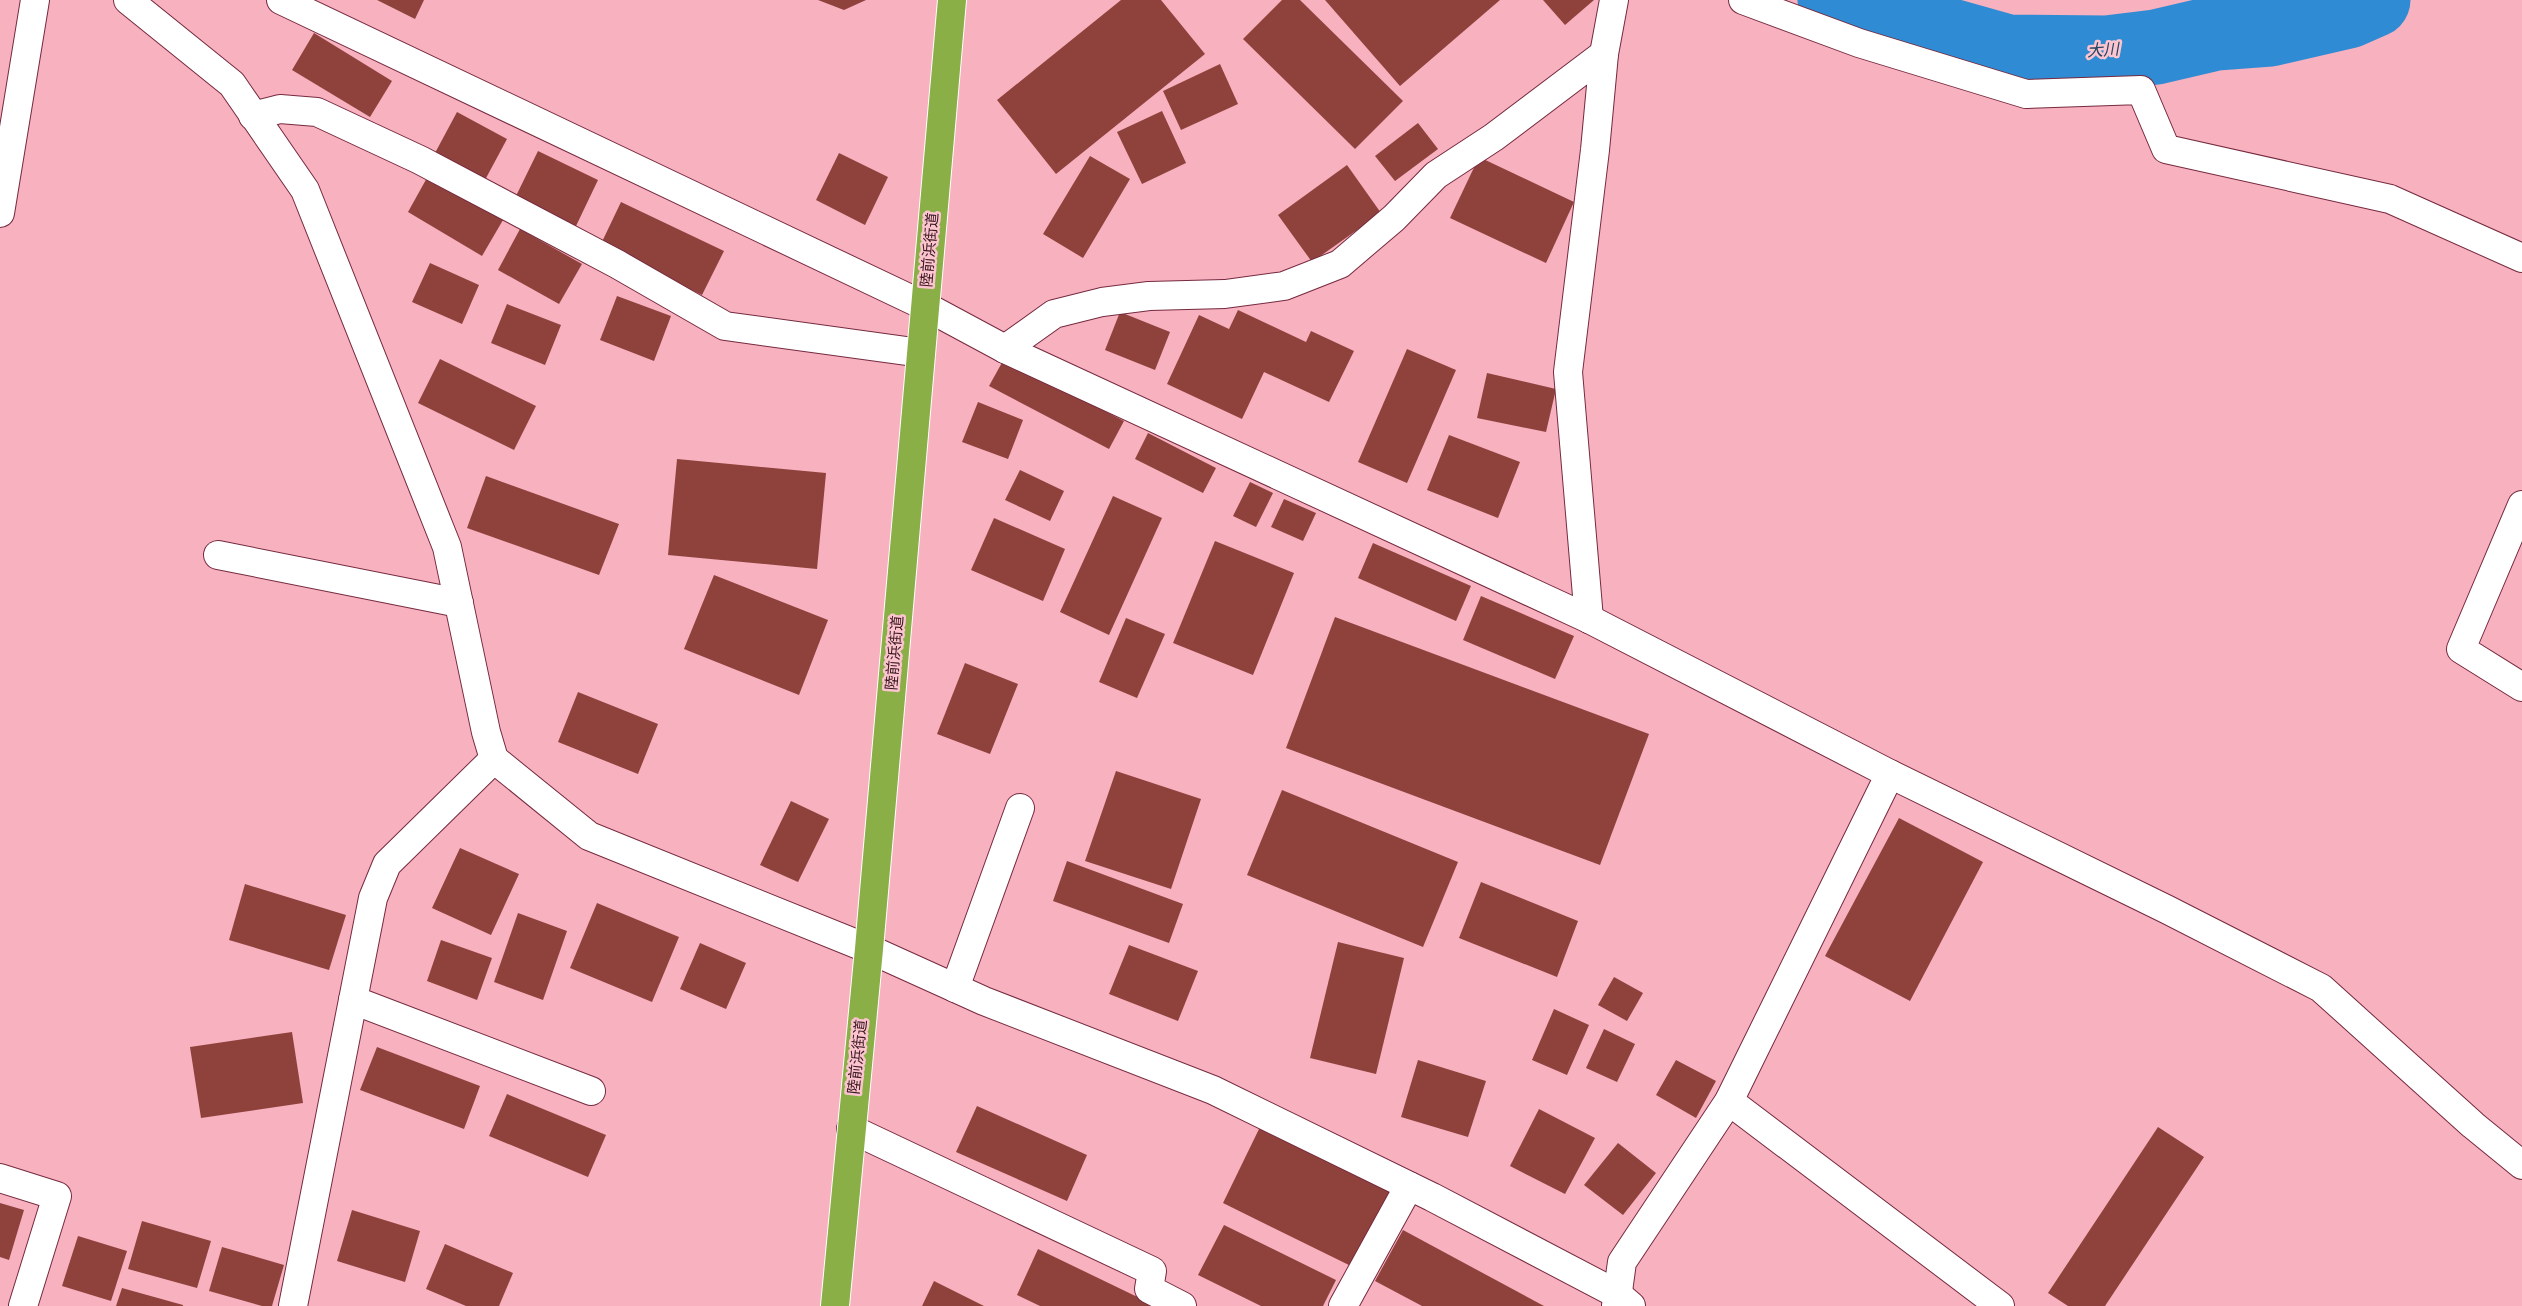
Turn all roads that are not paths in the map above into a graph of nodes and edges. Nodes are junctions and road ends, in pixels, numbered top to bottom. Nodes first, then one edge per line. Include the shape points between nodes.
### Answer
1 (35, 0) edge
2 (128, 0) edge
3 (281, 0) edge
4 (952, 0) edge
5 (1614, 0) edge
6 (1743, 0) edge
7 (1604, 54) junction
8 (253, 116) junction
9 (0, 213) edge
10 (2522, 258) edge
11 (925, 306) junction
12 (1005, 349) junction
13 (921, 353) junction
14 (2522, 505) edge
15 (218, 555) dead end
16 (459, 603) junction
17 (1590, 619) junction
18 (2522, 687) edge
19 (494, 759) junction
20 (1890, 774) junction
21 (1020, 808) dead end
22 (869, 949) junction
23 (955, 988) junction
24 (353, 1000) junction
25 (591, 1091) dead end
26 (1728, 1102) junction
27 (851, 1129) junction
28 (2522, 1164) edge
29 (0, 1178) edge
30 (1409, 1186) junction
31 (1622, 1302) edge
32 (23, 1306) edge
33 (293, 1306) edge
34 (834, 1306) edge
35 (1182, 1306) edge
36 (1343, 1306) edge
37 (2000, 1306) edge

1 - 9 street
2 - 8 street via 232,84
3 - 11 street
4 - 11 highway, 陸前浜街道
5 - 7 street
6 - 10 street via 1859,43 2026,94 2141,90 2166,148 2390,200
7 - 12 street via 1494,137 1436,175 1394,218 1340,264 1284,286 1225,294 1149,296 1102,302 1054,314
7 - 17 street via 1568,372
8 - 13 street via 280,109 317,112 420,160 618,264 725,326
8 - 16 street via 305,190 448,547
11 - 12 street
11 - 13 highway, 陸前浜街道
12 - 17 street
13 - 22 highway, 陸前浜街道
14 - 18 street via 2461,649
15 - 16 street
16 - 19 street
17 - 20 street
19 - 22 street via 589,836
19 - 24 street via 387,864 373,898
20 - 26 street
20 - 28 street via 2321,988 2473,1125
21 - 23 street
22 - 23 street
22 - 27 highway, 陸前浜街道
23 - 30 street via 1213,1090
24 - 25 street
24 - 33 street
26 - 31 street via 1622,1262
26 - 37 street
27 - 34 highway, 陸前浜街道
27 - 35 street via 1152,1271 1149,1289
29 - 32 street via 57,1196
30 - 31 street
30 - 36 street

